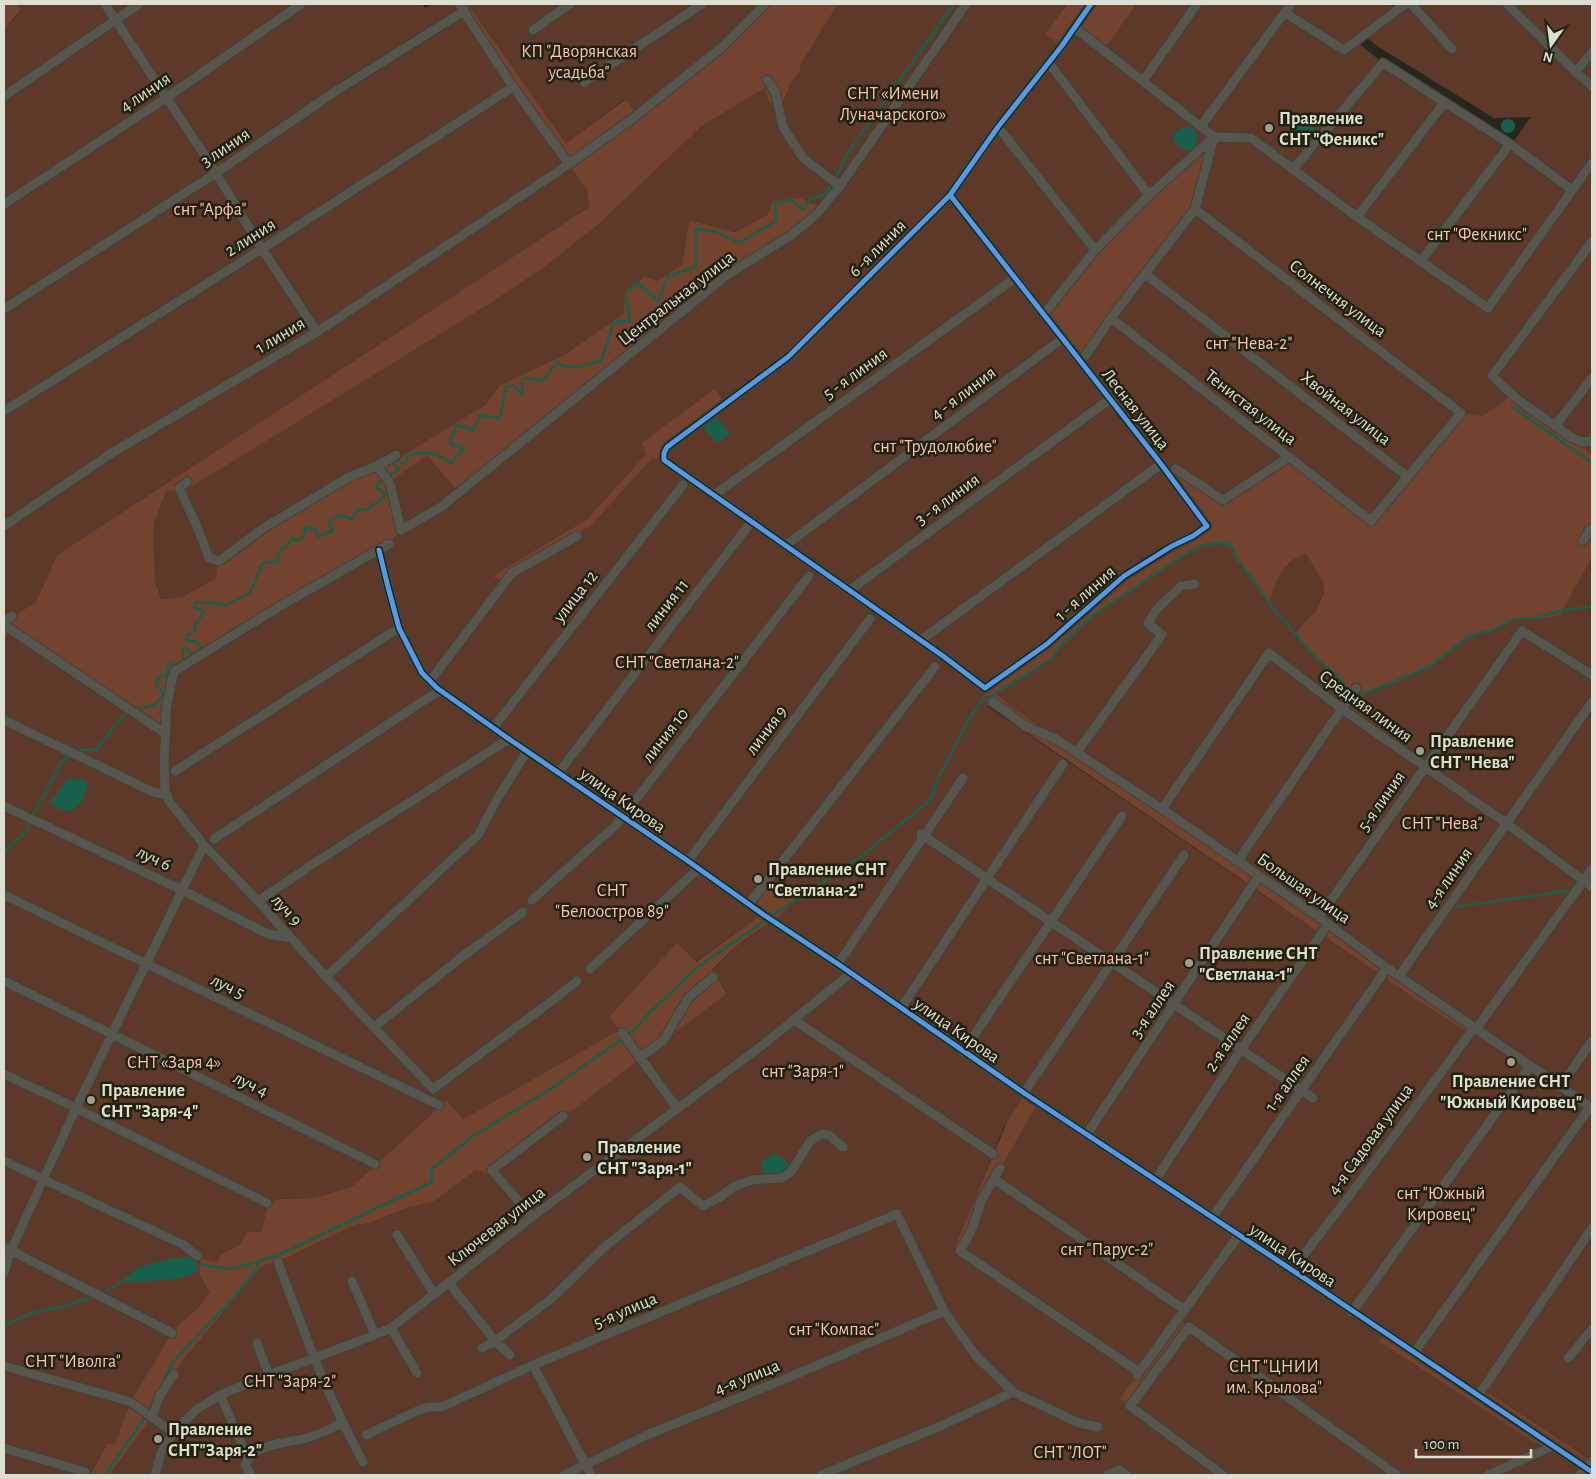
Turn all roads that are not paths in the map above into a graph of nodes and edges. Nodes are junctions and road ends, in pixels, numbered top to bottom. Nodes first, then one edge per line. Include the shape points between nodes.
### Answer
1 (105, 4) edge
2 (139, 4) edge
3 (301, 4) edge
4 (570, 4) edge
5 (702, 4) edge
6 (765, 4) edge
7 (966, 4) edge
8 (1091, 4) edge
9 (1197, 4) edge
10 (1290, 4) edge
11 (1404, 4) edge
12 (1411, 4) edge
13 (1507, 4) edge
14 (461, 7) edge
15 (690, 7) edge
16 (1285, 13) junction
17 (115, 19) junction
18 (1075, 28) junction
19 (533, 30) dead end
20 (1452, 50) dead end
21 (1592, 52) edge
22 (1048, 63) junction
23 (1576, 72) junction
24 (767, 80) dead end
25 (1143, 81) junction
26 (584, 82) dead end
27 (1592, 86) edge
28 (513, 88) junction
29 (4, 96) edge
30 (166, 98) junction
31 (1444, 103) junction
32 (1201, 126) junction
33 (998, 127) junction
34 (1214, 137) junction
35 (1510, 144) junction
36 (1592, 163) edge
37 (570, 164) junction
38 (1294, 170) junction
39 (216, 173) junction
40 (840, 186) junction
41 (1572, 190) junction
42 (950, 195) junction
43 (1149, 195) junction
44 (4, 204) edge
45 (1195, 209) junction
46 (1357, 217) junction
47 (1592, 242) edge
48 (262, 249) junction
49 (1096, 250) junction
50 (1421, 261) junction
51 (1145, 274) junction
52 (1015, 278) junction
53 (4, 309) edge
54 (1044, 314) junction
55 (1111, 318) junction
56 (317, 332) junction
57 (1063, 338) junction
58 (1083, 359) junction
59 (1592, 378) edge
60 (1110, 399) junction
61 (4, 411) edge
62 (1555, 426) junction
63 (1592, 441) edge
64 (396, 455) dead end
65 (1289, 457) junction
66 (1161, 464) junction
67 (376, 466) junction
68 (1172, 471) junction
69 (1408, 477) junction
70 (187, 482) dead end
71 (683, 484) dead end
72 (714, 496) junction
73 (752, 521) junction
74 (4, 526) edge
75 (1592, 528) edge
76 (576, 536) dead end
77 (1583, 540) dead end
78 (389, 544) dead end
79 (786, 545) junction
80 (380, 550) junction
81 (809, 576) dead end
82 (1195, 584) dead end
83 (850, 590) junction
84 (870, 619) dead end
85 (4, 625) edge
86 (399, 628) junction
87 (921, 640) junction
88 (935, 667) dead end
89 (1592, 675) edge
90 (430, 681) junction
91 (440, 690) junction
92 (1354, 692) dead end
93 (993, 702) dead end
94 (1592, 702) edge
95 (1342, 709) junction
96 (4, 720) edge
97 (493, 728) junction
98 (166, 731) junction
99 (509, 739) junction
100 (527, 751) junction
101 (1077, 752) junction
102 (1063, 764) dead end
103 (1424, 768) junction
104 (175, 771) dead end
105 (559, 772) junction
106 (962, 778) dead end
107 (166, 795) junction
108 (4, 806) edge
109 (1162, 809) junction
110 (1122, 816) dead end
111 (623, 817) junction
112 (1506, 824) junction
113 (923, 836) junction
114 (214, 839) dead end
115 (204, 845) junction
116 (1184, 855) dead end
117 (688, 861) junction
118 (1240, 862) junction
119 (698, 869) junction
120 (1592, 869) edge
121 (1259, 876) junction
122 (988, 879) junction
123 (1584, 881) junction
124 (1592, 887) edge
125 (182, 890) junction
126 (4, 895) edge
127 (532, 900) dead end
128 (258, 901) junction
129 (749, 904) junction
130 (523, 912) dead end
131 (1319, 917) junction
132 (1051, 920) junction
133 (1328, 924) junction
134 (291, 938) junction
135 (1112, 962) junction
136 (146, 963) junction
137 (838, 964) junction
138 (1387, 968) junction
139 (590, 969) dead end
140 (851, 973) junction
141 (1399, 976) junction
142 (326, 977) junction
143 (713, 977) dead end
144 (4, 981) edge
145 (577, 981) dead end
146 (1174, 1005) junction
147 (902, 1008) junction
148 (794, 1020) junction
149 (374, 1027) junction
150 (1475, 1028) junction
151 (112, 1034) junction
152 (624, 1037) dead end
153 (1592, 1041) edge
154 (1240, 1050) junction
155 (963, 1052) junction
156 (639, 1058) junction
157 (1530, 1066) junction
158 (4, 1074) edge
159 (1560, 1087) junction
160 (1302, 1091) junction
161 (1024, 1093) junction
162 (1313, 1098) dead end
163 (439, 1105) dead end
164 (76, 1108) junction
165 (677, 1108) junction
166 (1591, 1108) edge
167 (562, 1116) dead end
168 (1087, 1134) junction
169 (843, 1147) dead end
170 (993, 1154) dead end
171 (4, 1161) edge
172 (375, 1164) dead end
173 (1000, 1168) dead end
174 (44, 1179) junction
175 (994, 1179) junction
176 (1156, 1180) junction
177 (267, 1202) dead end
178 (532, 1217) junction
179 (1212, 1218) junction
180 (1592, 1228) edge
181 (397, 1235) dead end
182 (1239, 1235) junction
183 (6, 1250) edge
184 (197, 1256) dead end
185 (278, 1262) dead end
186 (1292, 1270) junction
187 (4, 1273) edge
188 (352, 1282) dead end
189 (449, 1283) junction
190 (434, 1294) junction
191 (944, 1310) junction
192 (1185, 1310) junction
193 (1352, 1312) junction
194 (391, 1328) junction
195 (1592, 1332) edge
196 (172, 1333) dead end
197 (375, 1335) junction
198 (495, 1341) junction
199 (257, 1343) dead end
200 (482, 1348) dead end
201 (1414, 1353) junction
202 (510, 1355) dead end
203 (314, 1357) junction
204 (1568, 1358) dead end
205 (533, 1365) junction
206 (4, 1366) edge
207 (417, 1373) dead end
208 (174, 1374) dead end
209 (269, 1375) junction
210 (1013, 1392) junction
211 (220, 1395) junction
212 (1478, 1396) junction
213 (149, 1415) junction
214 (343, 1423) junction
215 (1098, 1427) dead end
216 (173, 1433) junction
217 (366, 1435) dead end
218 (1554, 1446) junction
219 (4, 1448) edge
220 (248, 1458) junction
221 (363, 1462) dead end
222 (585, 1466) junction
223 (1588, 1469) edge
224 (85, 1472) dead end
225 (1123, 1473) edge
226 (155, 1475) edge
227 (251, 1475) edge
228 (564, 1475) edge
229 (591, 1475) edge
230 (821, 1475) edge
231 (1107, 1475) edge
232 (1223, 1475) edge
233 (1397, 1475) edge
234 (1488, 1475) edge

1 - 17 street
2 - 17 street
3 - 30 street, 4 линия
4 - 19 street
5 - 15 street
6 - 37 street, 1 линия via 722,47
7 - 40 street, Центральная улица
8 - 18 street, 6 -я линия
9 - 25 street
10 - 16 street
11 - 16 street via 1344,50
12 - 20 street
13 - 23 street
14 - 28 street
14 - 39 street, 3 линия
15 - 26 street
16 - 32 street
17 - 29 street
17 - 30 street
18 - 22 street, 6 -я линия
18 - 25 street
21 - 23 street
22 - 33 street, 6 -я линия
22 - 43 street
23 - 27 street
24 - 40 street via 775,91 783,127 803,158
25 - 32 street
28 - 37 street
28 - 48 street, 2 линия
30 - 39 street
30 - 44 street, 4 линия
31 - 35 street
31 - 38 street via 1383,63
31 - 46 street
32 - 34 street
33 - 42 street, 6 -я линия
33 - 49 street
34 - 38 street via 1250,138
34 - 43 street
34 - 45 street
35 - 41 street
35 - 50 street
36 - 41 street
37 - 56 street, 1 линия
38 - 46 street
39 - 48 street
39 - 53 street, 3 линия
40 - 67 street, Центральная улица via 816,215 790,236 727,275 441,507 401,530 390,483
41 - 50 street via 1488,308
42 - 52 street, Лесная улица
42 - 72 street, 6 -я линия via 788,357 667,447 664,460
43 - 49 street
45 - 51 street
45 - 69 street, Солнечня улица via 1461,413
46 - 50 street
47 - 62 street via 1492,376 1518,400
48 - 56 street
48 - 61 street, 2 линия
49 - 54 street
51 - 55 street
51 - 69 street, Хвойная улица
52 - 54 street, Лесная улица
52 - 72 street, 5 - я линия
54 - 57 street, Лесная улица
55 - 58 street
55 - 65 street, Тенистая улица
56 - 74 street, 1 линия via 110,454
57 - 58 street, Лесная улица
57 - 79 street, 4 - я линия
58 - 60 street, Лесная улица
59 - 62 street
60 - 66 street, Лесная улица
60 - 83 street, 3 - я линия
62 - 63 street via 1581,442
64 - 67 street
65 - 68 street, Лесная улица via 1223,500
65 - 69 street, Тенистая улица via 1371,521
66 - 68 street, Лесная улица
66 - 87 street
67 - 70 street via 349,477 265,527 219,561 209,558 179,488
68 - 87 street, 1 - я линия via 1207,526 1124,576 1047,644 985,688
71 - 97 street, улица 12
72 - 73 street
73 - 79 street
73 - 105 street, линия 11
75 - 77 street
76 - 90 street via 512,573
78 - 80 street
79 - 83 street
80 - 86 street, улица Кирова
80 - 98 street via 175,671 166,710
81 - 111 street, линия 10
82 - 101 street via 1181,586 1157,609 1148,623 1162,635
83 - 87 street
84 - 117 street, линия 9
85 - 98 street
86 - 90 street, улица Кирова via 422,673
86 - 104 street
88 - 129 street
89 - 103 street, 5-я линия via 1522,630
90 - 91 street, улица Кирова
91 - 97 street, улица Кирова
91 - 114 street
92 - 95 street
93 - 101 street, Большая улица via 1027,727 1056,738
94 - 112 street, 4-я линия
95 - 103 street, Средняя линия
95 - 109 street, Средняя линия via 1269,653
95 - 118 street
96 - 107 street via 153,792
97 - 99 street, улица Кирова
98 - 107 street
99 - 100 street, улица Кирова
99 - 128 street
100 - 105 street, улица Кирова
100 - 142 street via 478,834
101 - 109 street, Большая улица
102 - 122 street
103 - 112 street, Средняя линия
103 - 131 street, 5-я линия
105 - 111 street, улица Кирова
106 - 113 street
107 - 115 street, луч 9
108 - 125 street, луч 6
109 - 118 street, Большая улица
110 - 132 street
111 - 117 street, улица Кирова
111 - 127 street, линия 10
112 - 123 street, Средняя линия
112 - 141 street, 4-я линия
113 - 122 street
113 - 137 street
115 - 125 street
115 - 128 street, луч 9
116 - 135 street
117 - 119 street, улица Кирова
118 - 121 street, Большая улица
119 - 129 street, улица Кирова
119 - 139 street
120 - 123 street, 4-я Садовая улица
121 - 131 street, Большая улица
121 - 146 street, 3-я аллея
122 - 132 street
122 - 147 street
123 - 124 street, Средняя линия
123 - 150 street, 4-я Садовая улица
125 - 134 street, луч 6 via 268,934
125 - 136 street
126 - 136 street, луч 5
128 - 134 street, луч 9
129 - 137 street, улица Кирова
130 - 149 street
131 - 133 street, Большая улица
132 - 135 street
132 - 155 street
133 - 138 street, Большая улица
133 - 154 street, 2-я аллея
134 - 142 street, луч 9
135 - 146 street
135 - 161 street
136 - 151 street
136 - 163 street, луч 5
137 - 140 street, улица Кирова
138 - 141 street, Большая улица
138 - 160 street, 1-я аллея
140 - 147 street, улица Кирова
140 - 148 street, Ключевая улица
141 - 150 street, Большая улица
142 - 149 street, луч 9
143 - 156 street via 688,998 664,1040
144 - 151 street, луч 4
145 - 149 street, луч 9 via 433,1089
146 - 154 street
146 - 168 street, 3-я аллея
147 - 155 street, улица Кирова
148 - 165 street, Ключевая улица
148 - 170 street
150 - 157 street, Большая улица
150 - 186 street, 4-я Садовая улица
151 - 164 street
151 - 172 street, луч 4
152 - 156 street
153 - 159 street
154 - 160 street
154 - 176 street, 2-я аллея
155 - 161 street, улица Кирова
156 - 165 street
157 - 159 street, Большая улица
157 - 193 street
158 - 164 street
159 - 166 street, Большая улица
160 - 162 street
160 - 179 street, 1-я аллея
161 - 168 street, улица Кирова
164 - 174 street
164 - 177 street
165 - 178 street, Ключевая улица
166 - 201 street
167 - 178 street via 492,1170
168 - 176 street, улица Кирова
169 - 198 street via 829,1135 822,1134 811,1140 790,1173 782,1178 752,1180 735,1186 703,1206 680,1188 607,1245 551,1299
171 - 174 street
173 - 175 street
174 - 183 street
174 - 184 street via 184,1245
175 - 192 street
175 - 192 street via 960,1252 1138,1373
176 - 179 street, улица Кирова
178 - 189 street, Ключевая улица
179 - 182 street, улица Кирова
180 - 212 street
181 - 190 street
182 - 186 street, улица Кирова
182 - 192 street
183 - 187 street
183 - 196 street
185 - 203 street
186 - 193 street, улица Кирова
188 - 197 street
189 - 190 street, Ключевая улица
189 - 198 street
190 - 194 street, Ключевая улица
191 - 205 street, 5-я улица via 897,1214
191 - 210 street via 976,1356
191 - 222 street, 4-я улица via 647,1435
193 - 201 street, улица Кирова
194 - 197 street, Ключевая улица
194 - 207 street
195 - 204 street
197 - 203 street, Ключевая улица
198 - 200 street
198 - 202 street
199 - 209 street
201 - 212 street, улица Кирова
203 - 209 street, Ключевая улица
203 - 214 street
205 - 217 street, 5-я улица via 442,1407 421,1409
205 - 222 street
206 - 213 street via 120,1398
208 - 213 street
209 - 211 street, Ключевая улица
210 - 215 street via 1079,1423
210 - 230 street via 943,1425
211 - 216 street, Ключевая улица via 197,1409
211 - 220 street
212 - 218 street, улица Кирова
213 - 216 street
214 - 220 street via 308,1438 274,1443
214 - 221 street
216 - 226 street, Ключевая улица via 161,1453
218 - 223 street, улица Кирова
218 - 234 street
219 - 224 street
220 - 227 street via 245,1465
222 - 228 street, 4-я улица
222 - 229 street
225 - 231 street
232 - 233 street via 1130,1406 1189,1327

